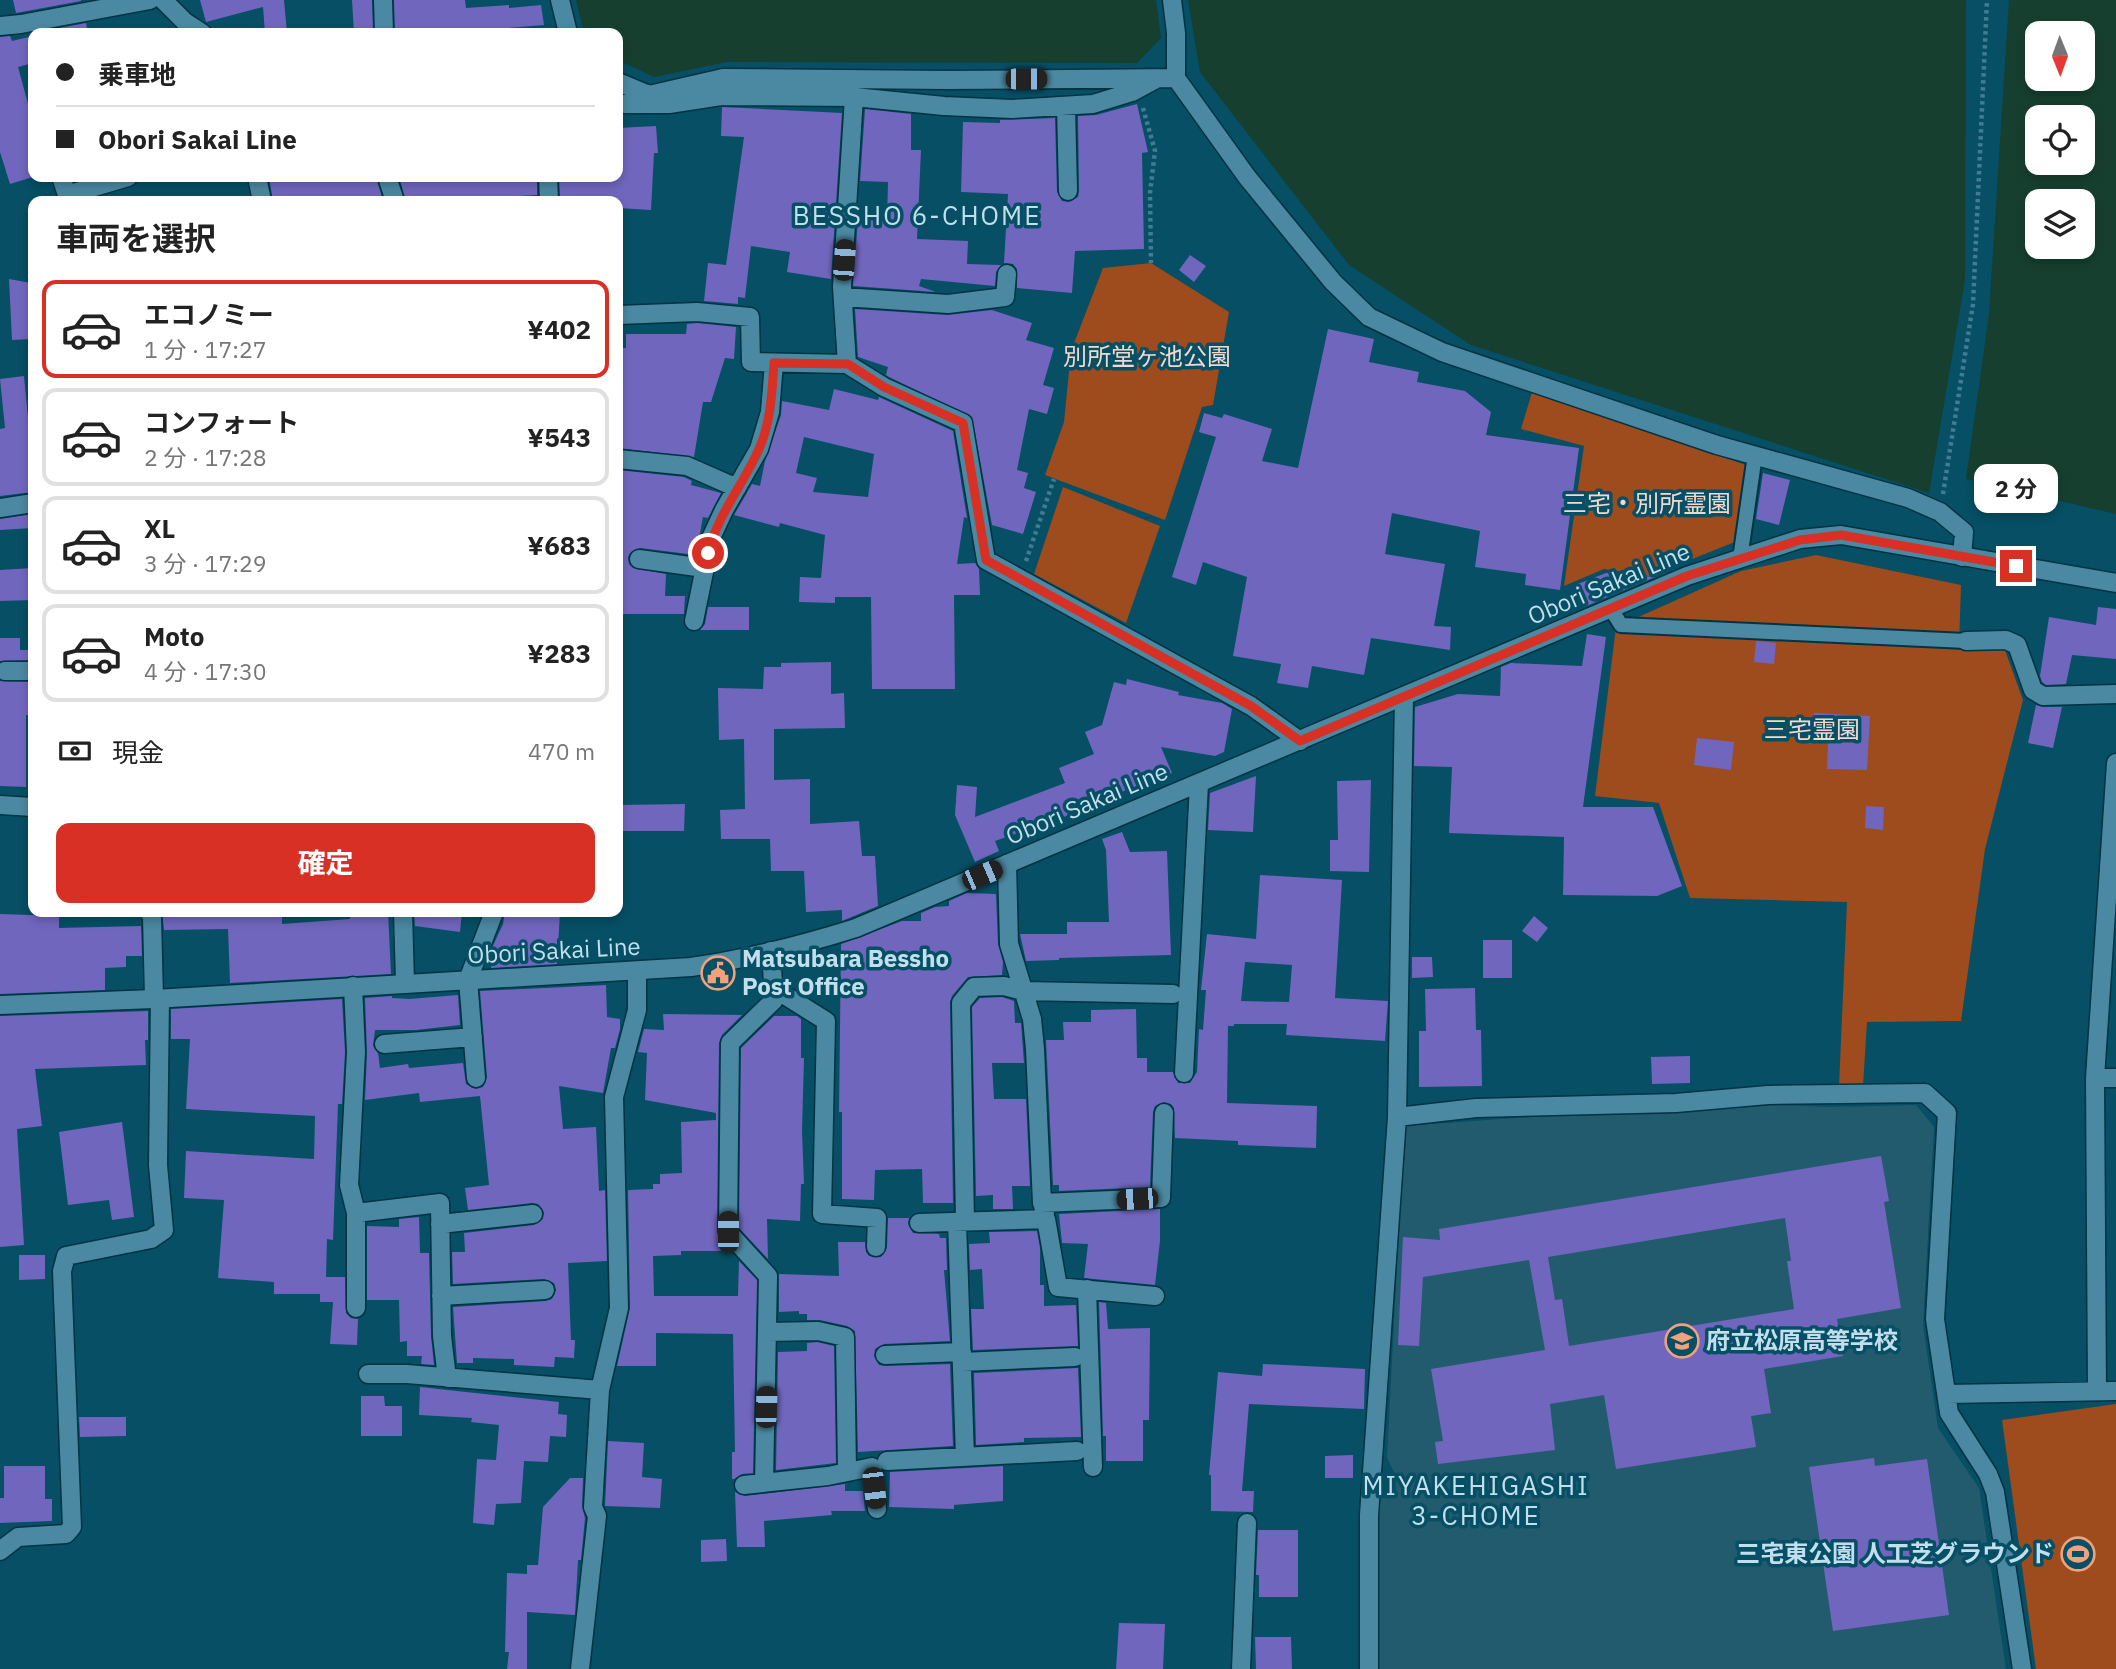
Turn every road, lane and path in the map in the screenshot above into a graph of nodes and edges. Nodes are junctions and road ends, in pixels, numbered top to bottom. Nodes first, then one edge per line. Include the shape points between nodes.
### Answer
1 (150, 0) edge
2 (163, 0) edge
3 (383, 0) edge
4 (560, 0) edge
5 (1172, 0) edge
6 (1987, 0) edge
7 (0, 26) edge
8 (194, 28) edge
9 (384, 28) edge
10 (567, 28) edge
11 (1168, 78) junction
12 (947, 80) junction
13 (623, 85) edge
14 (1138, 89) junction
15 (854, 97) junction
16 (643, 99) junction
17 (623, 103) edge
18 (944, 106) junction
19 (1066, 106) junction
20 (114, 182) edge
21 (1068, 191) dead end
22 (74, 196) edge
23 (1151, 263) dead end
24 (1007, 274) dead end
25 (843, 297) junction
26 (623, 315) edge
27 (774, 363) junction
28 (848, 364) junction
29 (1755, 455) junction
30 (623, 459) edge
31 (1054, 479) dead end
32 (737, 488) junction
33 (28, 504) edge
34 (0, 508) edge
35 (1940, 512) junction
36 (1962, 557) junction
37 (639, 559) dead end
38 (1740, 559) junction
39 (704, 568) junction
40 (1020, 579) junction
41 (2116, 583) edge
42 (1611, 609) junction
43 (694, 621) dead end
44 (1966, 641) joint
45 (5, 671) dead end
46 (28, 671) edge
47 (2116, 694) edge
48 (1404, 697) junction
49 (1300, 741) junction
50 (2116, 763) edge
51 (1199, 784) junction
52 (0, 805) edge
53 (28, 807) edge
54 (1007, 864) junction
55 (152, 917) edge
56 (403, 917) edge
57 (492, 917) edge
58 (771, 951) junction
59 (637, 971) junction
60 (468, 980) junction
61 (405, 983) junction
62 (353, 986) junction
63 (775, 989) junction
64 (1023, 991) junction
65 (1173, 994) dead end
66 (157, 999) junction
67 (0, 1005) edge
68 (472, 1037) junction
69 (384, 1044) dead end
70 (1184, 1073) dead end
71 (476, 1078) dead end
72 (2095, 1078) junction
73 (2116, 1078) edge
74 (1164, 1113) dead end
75 (1397, 1117) junction
76 (1044, 1211) junction
77 (356, 1213) junction
78 (533, 1214) dead end
79 (961, 1222) junction
80 (919, 1223) dead end
81 (440, 1224) junction
82 (876, 1247) dead end
83 (1087, 1289) junction
84 (545, 1290) dead end
85 (441, 1296) junction
86 (1156, 1296) dead end
87 (356, 1308) dead end
88 (768, 1332) junction
89 (885, 1355) dead end
90 (962, 1357) junction
91 (1075, 1357) dead end
92 (368, 1374) dead end
93 (447, 1378) junction
94 (600, 1390) junction
95 (2097, 1391) junction
96 (2116, 1391) edge
97 (1946, 1395) junction
98 (1077, 1451) dead end
99 (965, 1457) junction
100 (887, 1461) dead end
101 (1093, 1467) dead end
102 (847, 1471) junction
103 (764, 1483) junction
104 (744, 1485) dead end
105 (877, 1509) dead end
106 (1247, 1523) dead end
107 (0, 1552) edge
108 (580, 1669) edge
109 (1241, 1669) edge
110 (1369, 1669) edge
111 (2022, 1669) edge

1 - 7 street
2 - 8 street
3 - 9 street
4 - 10 street
5 - 11 street via 1175,33
6 - 35 path via 1973,304
11 - 12 street
11 - 14 street
11 - 29 street via 1332,282 1369,317 1442,352
12 - 16 street via 723,78
12 - 18 street
13 - 16 street
14 - 19 street via 1093,104
14 - 23 path via 1155,151
15 - 16 street via 721,96 669,104
15 - 18 street
15 - 25 street
16 - 17 street
18 - 19 street
19 - 21 street
20 - 22 street
24 - 25 street via 1005,298 948,304
25 - 28 street
26 - 27 street via 697,312 750,317 751,362
27 - 28 street
27 - 32 street via 770,412 759,449
28 - 40 street via 884,387 963,423 986,560
29 - 35 street via 1908,498
29 - 38 lane
30 - 32 street via 687,466
31 - 40 path
32 - 39 street via 711,538
33 - 34 street
35 - 36 street via 1964,531
36 - 38 street, Obori Sakai Line via 1841,535 1800,540
36 - 41 street, Obori Sakai Line
37 - 39 street
38 - 42 street, Obori Sakai Line
39 - 43 street
40 - 49 street via 1251,706
42 - 44 lane via 1622,625
42 - 48 street, Obori Sakai Line
44 - 47 street via 2006,640 2017,645 2033,690 2043,696
45 - 46 street
48 - 49 street, Obori Sakai Line
48 - 75 street
49 - 51 street, Obori Sakai Line
50 - 72 street
51 - 54 street, Obori Sakai Line
51 - 70 street
52 - 53 street
54 - 58 street, Obori Sakai Line via 856,928
54 - 64 street via 1009,944
55 - 66 street
56 - 61 street
57 - 60 street
58 - 59 street, Obori Sakai Line via 712,964
58 - 63 street
59 - 60 street, Obori Sakai Line
59 - 94 street via 637,1010 614,1097 619,1308
60 - 61 street, Obori Sakai Line
60 - 68 street
61 - 62 street, Obori Sakai Line
62 - 66 street, Obori Sakai Line
62 - 77 street via 356,1052 349,1185
63 - 82 street via 826,1021 822,1214 877,1218
63 - 88 street via 774,1000 730,1043 728,1232 768,1276
64 - 65 street
64 - 76 street via 1035,1049
64 - 79 street via 974,987 961,1003
66 - 67 street, Obori Sakai Line
66 - 107 street via 158,1165 164,1230 151,1239 66,1256 62,1271 72,1527 66,1534 18,1538
68 - 69 street
68 - 71 street
72 - 73 street
72 - 95 street
74 - 76 street via 1161,1198
75 - 97 street via 1476,1108 1925,1093 1947,1114 1935,1320
75 - 110 street via 1369,1515
76 - 79 street
76 - 83 street via 1058,1287
77 - 81 street via 440,1203
77 - 87 street
78 - 81 street
79 - 80 street
79 - 90 street
81 - 85 street
83 - 86 street
83 - 101 street
84 - 85 street
85 - 93 street
88 - 102 street via 818,1331 845,1337
88 - 103 street
89 - 90 street
90 - 91 street
90 - 99 street
92 - 93 street
93 - 94 street
94 - 108 street via 593,1507 597,1516
95 - 96 street
95 - 97 street
97 - 111 street via 1949,1413 1995,1492
98 - 99 street
99 - 100 street
102 - 103 street
102 - 105 street via 872,1467
103 - 104 street
106 - 109 street

